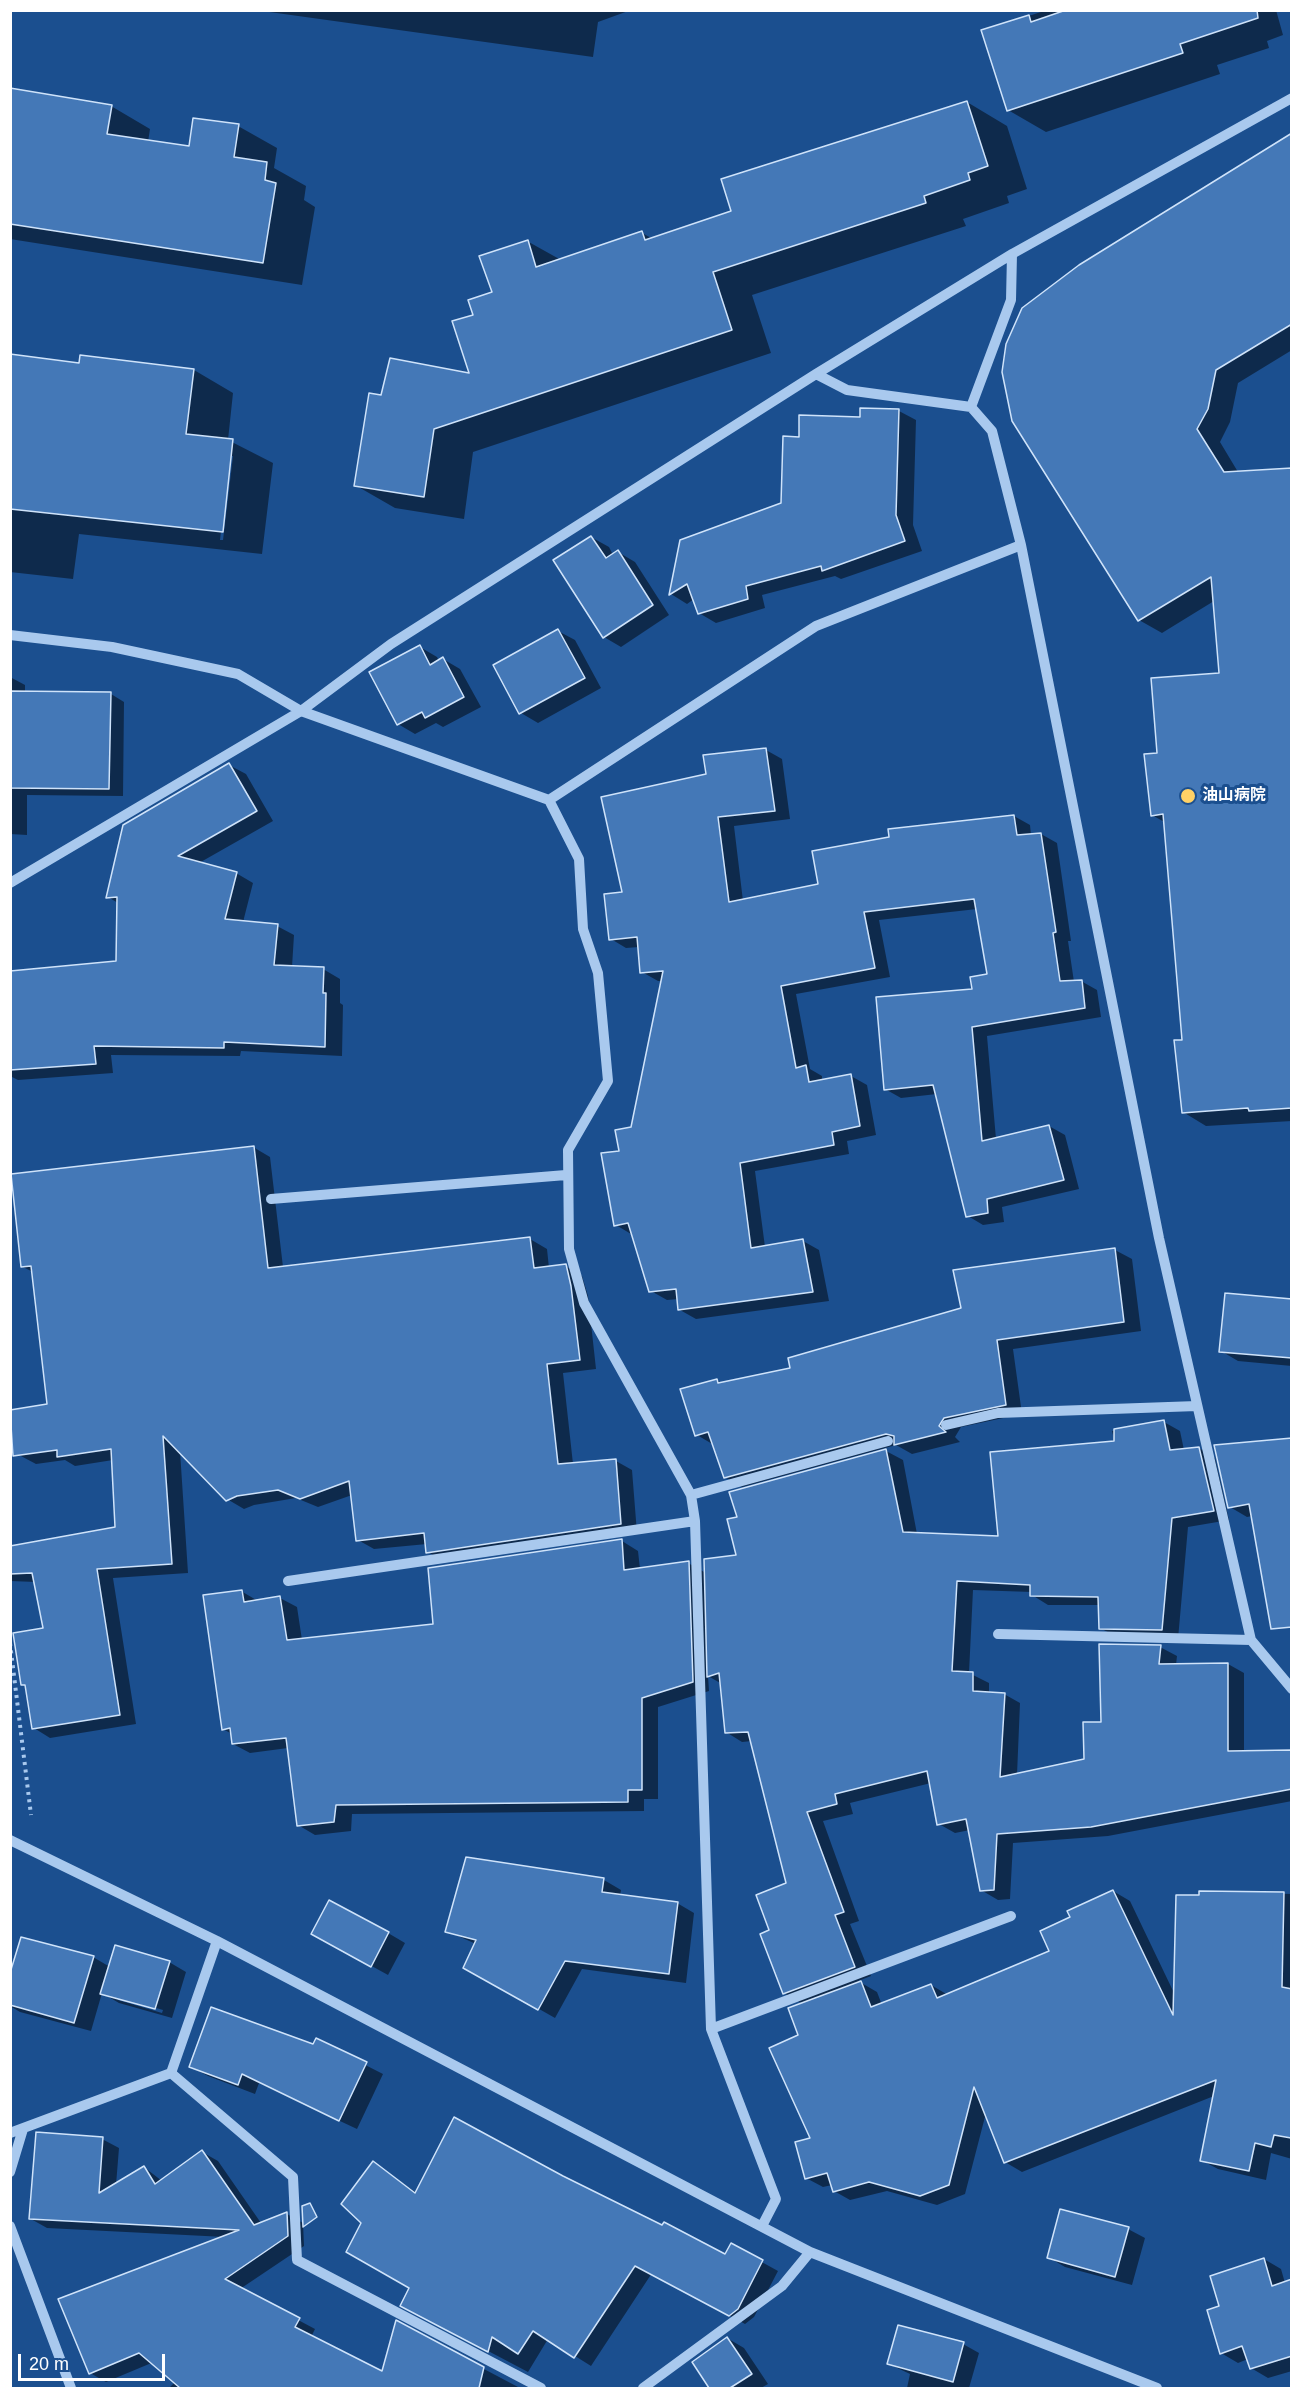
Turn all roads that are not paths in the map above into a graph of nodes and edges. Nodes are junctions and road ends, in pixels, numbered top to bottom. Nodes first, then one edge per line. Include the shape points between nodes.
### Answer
1 (1292, 98) edge
2 (1012, 254) junction
3 (816, 374) junction
4 (971, 407) junction
5 (1021, 545) junction
6 (10, 635) edge
7 (301, 711) junction
8 (549, 800) junction
9 (10, 883) edge
10 (566, 1175) junction
11 (272, 1199) dead end
12 (1197, 1406) junction
13 (946, 1425) dead end
14 (888, 1441) dead end
15 (691, 1495) junction
16 (695, 1521) junction
17 (288, 1581) dead end
18 (998, 1634) dead end
19 (1251, 1640) junction
20 (1292, 1689) edge
21 (10, 1840) edge
22 (1011, 1916) dead end
23 (217, 1941) junction
24 (711, 2029) junction
25 (171, 2073) junction
26 (23, 2129) junction
27 (10, 2133) edge
28 (10, 2172) edge
29 (10, 2226) edge
30 (762, 2226) junction
31 (810, 2252) junction
32 (71, 2388) edge
33 (541, 2388) edge
34 (643, 2388) edge
35 (1158, 2388) edge

1 - 2 street
2 - 3 street
2 - 4 street via 1011,300
3 - 4 street via 847,390
3 - 7 street via 391,644
4 - 5 street via 992,431
5 - 8 street via 816,627
5 - 12 street via 1159,1238
6 - 7 street via 112,647 238,674
7 - 8 street
7 - 9 street
8 - 10 street via 579,859 583,929 598,973 608,1081 568,1150
10 - 11 street
10 - 15 street via 569,1249 584,1303
12 - 13 street via 998,1413
12 - 19 street
14 - 15 street
15 - 16 street
16 - 17 street
16 - 24 street
18 - 19 street
19 - 20 street
21 - 23 street
22 - 24 street
23 - 25 street
23 - 30 street
24 - 30 street via 776,2199
25 - 26 street
25 - 33 street via 292,2177 297,2260
26 - 27 street
26 - 28 street
29 - 32 street
30 - 31 street
31 - 34 street via 782,2286
31 - 35 street

